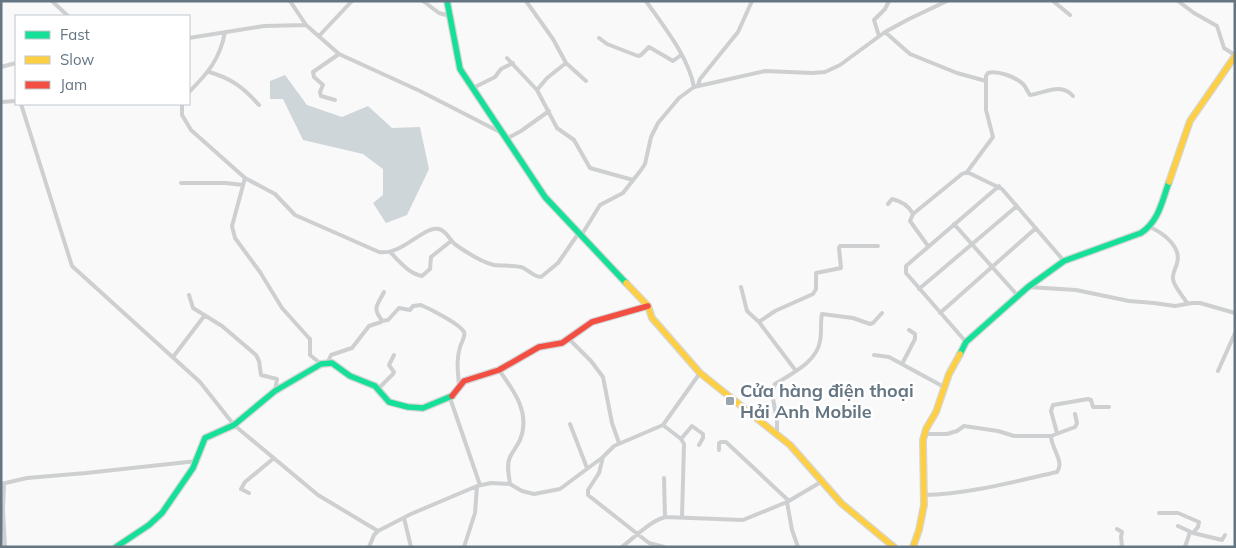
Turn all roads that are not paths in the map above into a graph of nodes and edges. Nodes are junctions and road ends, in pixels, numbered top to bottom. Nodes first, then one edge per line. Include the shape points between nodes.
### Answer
1 (52, 1) edge
2 (290, 1) edge
3 (352, 1) edge
4 (423, 1) edge
5 (447, 1) edge
6 (526, 1) edge
7 (646, 1) edge
8 (752, 1) edge
9 (889, 1) edge
10 (947, 1) edge
11 (1053, 1) edge
12 (1178, 1) edge
13 (67, 15) edge
14 (1070, 15) dead end
15 (450, 16) junction
16 (306, 24) junction
17 (225, 32) junction
18 (885, 32) junction
19 (319, 36) junction
20 (879, 36) junction
21 (190, 38) edge
22 (599, 38) dead end
23 (339, 54) junction
24 (1235, 55) edge
25 (682, 56) junction
26 (507, 58) dead end
27 (15, 63) edge
28 (513, 63) junction
29 (566, 63) junction
30 (1, 67) edge
31 (209, 72) junction
32 (586, 80) dead end
33 (986, 82) junction
34 (696, 86) junction
35 (473, 88) junction
36 (537, 90) junction
37 (190, 91) edge
38 (1073, 96) dead end
39 (335, 100) dead end
40 (15, 101) edge
41 (1, 102) edge
42 (21, 105) edge
43 (182, 105) edge
44 (259, 105) dead end
45 (549, 111) junction
46 (502, 132) junction
47 (506, 138) junction
48 (968, 172) junction
49 (246, 178) junction
50 (633, 180) junction
51 (181, 183) dead end
52 (243, 185) junction
53 (999, 186) junction
54 (888, 204) dead end
55 (1017, 206) junction
56 (912, 214) junction
57 (954, 224) junction
58 (1150, 227) junction
59 (1036, 228) junction
60 (580, 235) junction
61 (451, 241) junction
62 (972, 244) junction
63 (878, 246) dead end
64 (928, 246) junction
65 (390, 252) junction
66 (1064, 260) junction
67 (992, 267) junction
68 (740, 287) dead end
69 (1028, 287) junction
70 (919, 289) junction
71 (384, 292) dead end
72 (189, 295) dead end
73 (1018, 296) junction
74 (1187, 303) junction
75 (648, 306) junction
76 (882, 313) dead end
77 (940, 313) junction
78 (1235, 313) edge
79 (205, 315) junction
80 (382, 321) junction
81 (760, 322) junction
82 (909, 330) dead end
83 (1235, 332) edge
84 (568, 338) junction
85 (966, 342) junction
86 (394, 355) dead end
87 (874, 355) dead end
88 (173, 357) junction
89 (328, 362) junction
90 (321, 364) junction
91 (902, 364) junction
92 (499, 370) junction
93 (796, 371) junction
94 (1218, 371) dead end
95 (700, 373) junction
96 (459, 386) junction
97 (944, 387) junction
98 (378, 389) junction
99 (275, 391) junction
100 (450, 398) junction
101 (1109, 406) dead end
102 (1075, 414) dead end
103 (570, 424) dead end
104 (234, 425) junction
105 (663, 425) junction
106 (777, 434) junction
107 (925, 434) junction
108 (1057, 434) junction
109 (1051, 436) junction
110 (681, 439) junction
111 (618, 443) junction
112 (699, 445) dead end
113 (719, 450) dead end
114 (602, 457) junction
115 (274, 458) junction
116 (197, 461) junction
117 (587, 468) junction
118 (664, 478) dead end
119 (821, 482) junction
120 (2, 484) edge
121 (510, 484) junction
122 (478, 485) junction
123 (249, 493) dead end
124 (923, 495) junction
125 (788, 502) junction
126 (1159, 513) dead end
127 (665, 517) junction
128 (682, 517) junction
129 (404, 518) junction
130 (1178, 526) dead end
131 (1117, 529) dead end
132 (378, 532) junction
133 (1191, 532) junction
134 (638, 535) junction
135 (1225, 535) dead end
136 (5, 547) edge
137 (116, 547) edge
138 (369, 547) edge
139 (410, 547) edge
140 (464, 547) edge
141 (622, 547) edge
142 (664, 547) edge
143 (798, 547) edge
144 (894, 547) edge
145 (913, 547) edge
146 (1122, 547) edge
147 (1185, 547) edge

1 - 13 street
2 - 16 street
3 - 19 street
4 - 15 street via 439,13
5 - 15 street
6 - 29 street
7 - 25 street
8 - 34 street via 738,32
9 - 20 street via 874,20
10 - 18 street
11 - 14 street
12 - 24 street via 1217,26 1224,48
15 - 35 street via 458,65
16 - 17 street
16 - 19 street
17 - 21 street
17 - 31 street
18 - 20 street
18 - 33 street via 910,54
19 - 23 street
20 - 34 street via 825,72 765,70
22 - 25 street via 638,56 649,47 673,61
23 - 39 street via 313,72 323,85 321,96
23 - 46 street
24 - 58 street via 1190,121 1157,216
25 - 34 street
26 - 28 street
27 - 30 street
28 - 35 street
28 - 36 street
29 - 32 street
29 - 36 street
31 - 37 street
31 - 44 street via 242,86
33 - 38 street via 988,73 994,72 1020,82 1030,94 1064,90
33 - 48 street via 986,110 993,137
34 - 50 street via 678,98 658,123 643,167
35 - 46 street
36 - 45 street
40 - 41 street
42 - 88 street via 72,266
43 - 49 street via 182,115 191,130
45 - 47 street
45 - 50 street via 559,130 574,140 590,168
46 - 47 street
47 - 60 street via 545,197
48 - 53 street
48 - 56 street
49 - 52 street
49 - 65 street via 275,194 295,215 379,252
50 - 60 street via 623,193 600,206
51 - 52 street
52 - 90 street via 232,226 235,238 280,305 310,339 310,355
53 - 55 street
53 - 57 street
54 - 56 street via 892,199 899,201
55 - 59 street
55 - 62 street
56 - 64 street via 910,220
57 - 62 street
57 - 64 street
58 - 66 street
58 - 74 street via 1165,236 1175,249 1178,262 1173,278
59 - 66 street
59 - 67 street
60 - 61 street via 558,263 541,277 523,268 488,263
60 - 75 street
61 - 65 street via 441,230 433,229
61 - 65 street via 431,257 430,269 422,276 407,270
62 - 67 street
62 - 70 street
63 - 81 street via 840,246 842,268 816,273 813,294 775,311
64 - 70 street via 905,269
66 - 69 street
67 - 73 street
67 - 77 street
68 - 81 street via 747,311
69 - 73 street
69 - 74 street via 1076,290 1175,306
70 - 77 street
71 - 80 street via 376,309
72 - 79 street via 193,308
73 - 85 street
74 - 78 street
75 - 84 street via 596,321
75 - 95 street via 652,318
76 - 93 street via 870,324 822,314 818,349
77 - 85 street
79 - 88 street
79 - 99 street via 256,355 261,375 277,379
80 - 89 street via 369,326 352,348 331,355
80 - 96 street via 388,320 399,308 410,310 421,304 463,331 457,362
81 - 93 street
82 - 91 street via 915,334 915,339
83 - 94 street
84 - 92 street via 559,344 535,349
84 - 111 street via 603,377
85 - 97 street
86 - 98 street via 389,365 394,374
87 - 91 street via 889,357
88 - 104 street via 200,382
89 - 90 street
89 - 98 street
90 - 99 street
91 - 97 street
92 - 96 street via 464,381
92 - 121 street via 518,398 523,415 522,433 508,462
93 - 106 street via 772,389
95 - 105 street
95 - 106 street
96 - 100 street
97 - 107 street
98 - 100 street via 389,402 411,408 423,408
99 - 104 street
100 - 122 street
101 - 108 street via 1093,407 1088,399 1053,405 1051,411
102 - 108 street via 1075,427
103 - 117 street
104 - 115 street
104 - 116 street via 205,438
105 - 110 street
105 - 111 street
106 - 119 street
107 - 109 street via 947,434 964,426 1014,436
107 - 124 street via 922,448
108 - 109 street
109 - 124 street via 1060,464 1057,472 950,494
110 - 112 street via 694,426 703,434
110 - 128 street via 684,450
111 - 114 street
113 - 125 street via 721,442 726,442
114 - 117 street
114 - 134 street via 599,473 588,495
115 - 123 street via 245,482 241,489
115 - 132 street via 318,495
116 - 120 street via 27,478
116 - 137 street via 159,517
117 - 121 street via 560,489 544,493 528,493
118 - 127 street
119 - 125 street
119 - 144 street via 848,510
120 - 136 street
121 - 122 street
122 - 129 street
122 - 140 street via 475,513
124 - 145 street via 923,510
125 - 128 street via 743,520
125 - 143 street
126 - 133 street via 1178,513 1199,522
127 - 128 street
127 - 134 street
129 - 132 street
129 - 139 street
130 - 133 street
131 - 146 street via 1122,532
132 - 138 street
133 - 135 street via 1222,540
133 - 147 street
134 - 141 street
134 - 142 street via 652,545

